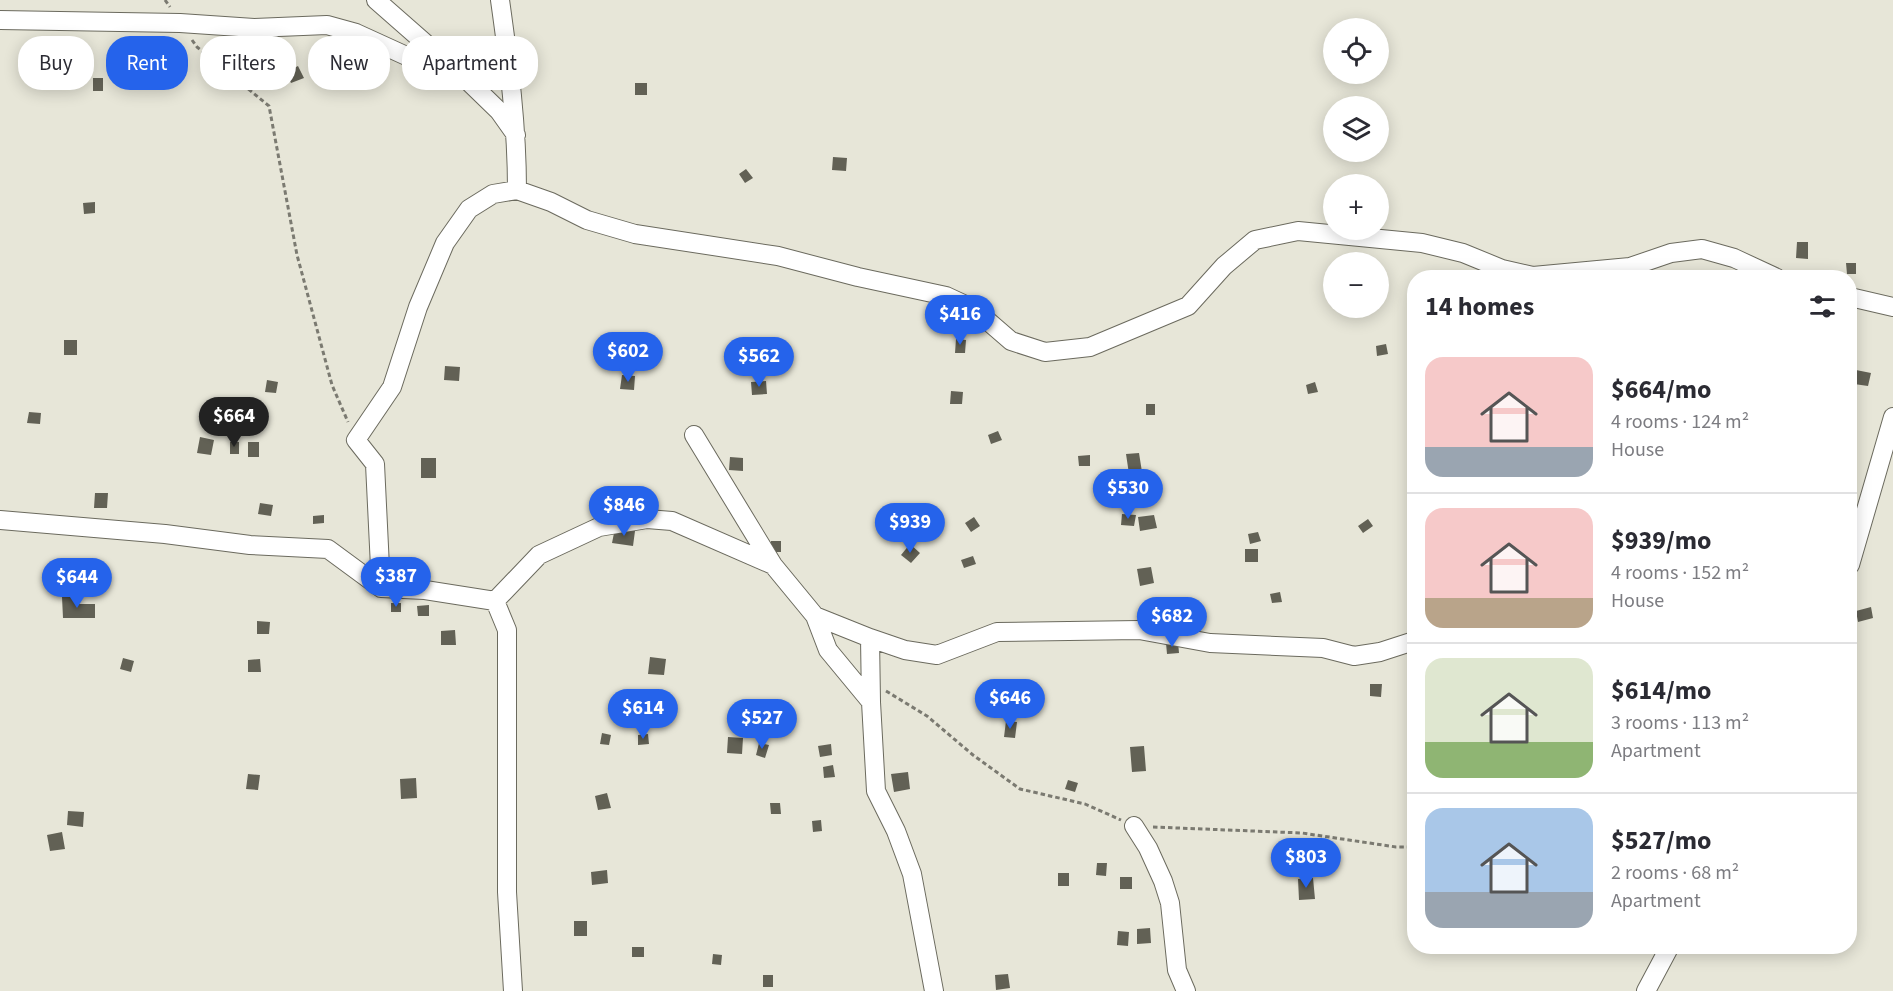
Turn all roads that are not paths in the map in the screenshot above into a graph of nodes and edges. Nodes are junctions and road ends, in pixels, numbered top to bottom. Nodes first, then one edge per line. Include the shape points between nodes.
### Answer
1 (376, 0) edge
2 (500, 0) edge
3 (0, 20) edge
4 (417, 36) edge
5 (505, 36) edge
6 (402, 54) edge
7 (478, 90) edge
8 (512, 90) edge
9 (517, 136) junction
10 (517, 190) junction
11 (1506, 270) edge
12 (1598, 270) edge
13 (1760, 270) edge
14 (1857, 299) edge
15 (1893, 307) edge
16 (1893, 417) edge
17 (694, 435) dead end
18 (0, 520) edge
19 (1857, 541) edge
20 (773, 565) junction
21 (381, 588) junction
22 (495, 601) junction
23 (815, 616) junction
24 (870, 638) junction
25 (1407, 643) edge
26 (871, 702) junction
27 (1134, 826) road end
28 (1666, 954) edge
29 (513, 991) edge
30 (934, 991) edge
31 (1186, 991) edge
32 (1646, 991) edge

1 - 4 street
2 - 5 street
3 - 6 street via 254,28 327,25
7 - 9 street via 500,111
8 - 9 street
9 - 10 street
10 - 11 street via 588,220 636,234 778,256 946,296 974,309 1011,341 1045,352 1090,347 1188,306 1224,266 1255,240 1298,231 1422,243 1463,252
10 - 21 street via 493,194 469,208 445,243 418,307 392,387 356,440 375,464
12 - 13 street via 1630,267 1671,253 1702,249
14 - 15 street
16 - 19 street
17 - 20 street
18 - 21 street via 328,549
20 - 22 street via 672,521 647,519 599,527 539,555
20 - 23 street
21 - 22 street
22 - 29 street via 507,630 507,892
23 - 24 street
23 - 26 street via 828,650
24 - 25 street via 905,650 937,655 997,632 1139,630 1210,643 1323,648 1354,656
24 - 26 street
26 - 30 street via 876,791 912,874
27 - 31 street via 1167,892 1177,970
28 - 32 street

